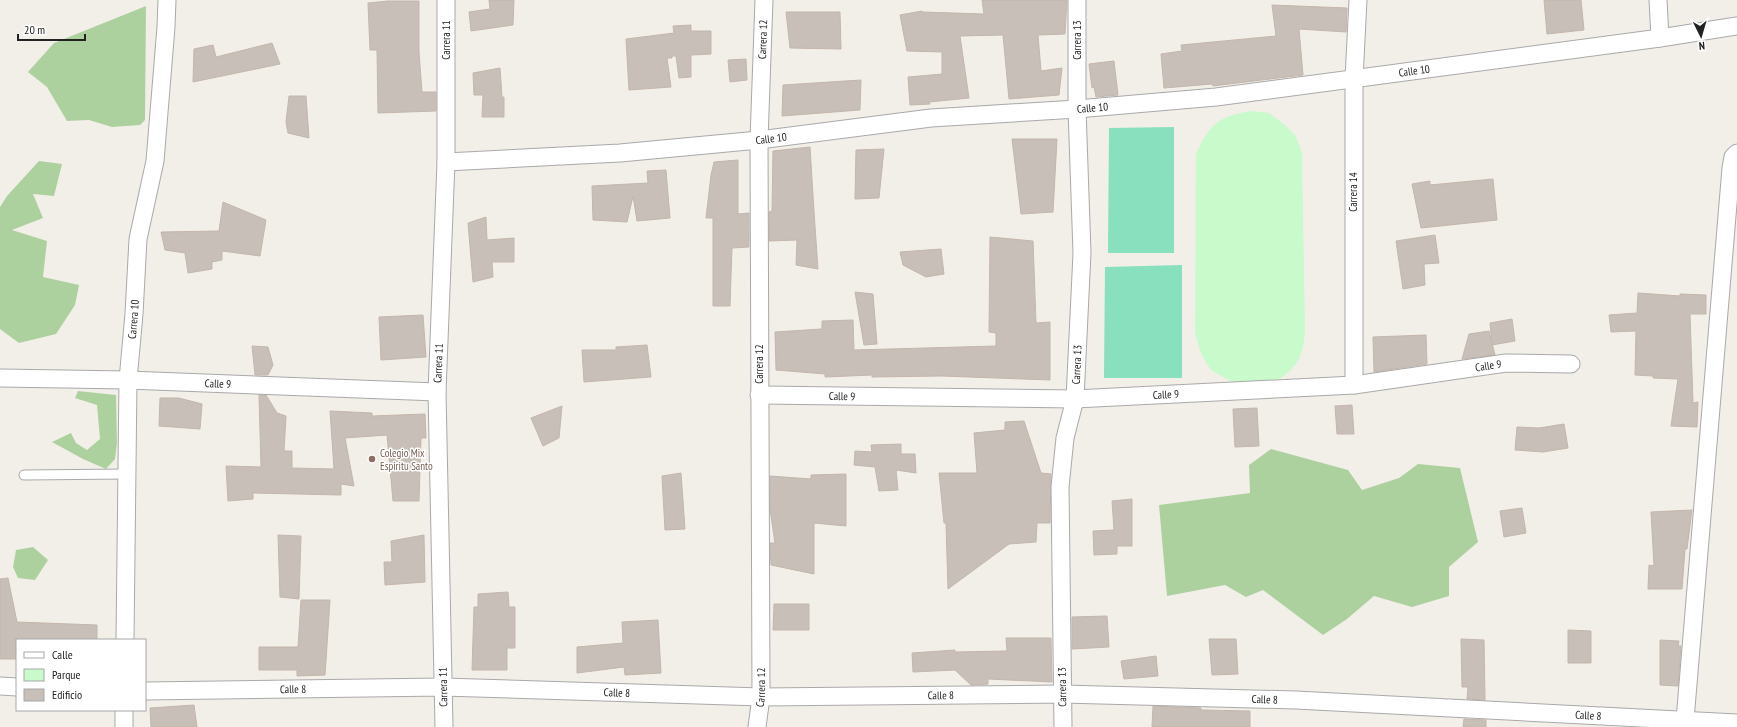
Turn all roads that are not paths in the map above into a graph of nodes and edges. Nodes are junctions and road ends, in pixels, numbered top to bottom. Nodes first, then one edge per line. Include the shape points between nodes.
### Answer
1 (167, 0) edge
2 (446, 0) edge
3 (764, 0) edge
4 (1077, 0) edge
5 (1358, 0) edge
6 (1658, 0) edge
7 (1737, 26) edge
8 (1660, 38) junction
9 (1354, 79) junction
10 (1077, 109) junction
11 (758, 140) junction
12 (1737, 153) edge
13 (446, 162) junction
14 (1571, 364) dead end
15 (0, 378) edge
16 (128, 380) junction
17 (1354, 384) junction
18 (436, 392) junction
19 (759, 395) junction
20 (1075, 399) junction
21 (24, 474) dead end
22 (127, 474) junction
23 (125, 639) edge
24 (0, 686) edge
25 (16, 687) edge
26 (444, 687) junction
27 (146, 691) edge
28 (1062, 694) junction
29 (761, 697) junction
30 (124, 711) edge
31 (1685, 720) junction
32 (1737, 724) edge
33 (124, 727) edge
34 (444, 727) edge
35 (757, 727) edge
36 (1063, 727) edge

1 - 16 street, Carrera 10 via 155,161 138,239
2 - 13 street, Carrera 11
3 - 11 street, Carrera 12
4 - 10 street, Carrera 13
5 - 9 street, Carrera 14
6 - 8 street
7 - 8 street, Calle 10
8 - 9 street, Calle 10
9 - 10 street, Calle 10 via 1216,97
9 - 17 street, Carrera 14
10 - 11 street, Calle 10 via 931,118
10 - 20 street, Carrera 13 via 1082,253
11 - 13 street, Calle 10 via 620,153
11 - 19 street, Carrera 12
12 - 31 street via 1730,168
13 - 18 street, Carrera 11
14 - 17 street, Calle 9 via 1506,363
15 - 16 street, Calle 9
16 - 18 street, Calle 9
16 - 22 street, Carrera 10
17 - 20 street, Calle 9
18 - 26 street, Carrera 11
19 - 20 street, Calle 9
19 - 29 street, Carrera 12
20 - 28 street, Carrera 13 via 1065,438 1060,487
21 - 22 lane
22 - 23 street, Carrera 10
24 - 25 street
26 - 27 street, Calle 8
26 - 29 street, Calle 8
26 - 34 street, Carrera 11
28 - 29 street, Calle 8
28 - 31 street, Calle 8 via 1296,700
28 - 36 street, Carrera 13
29 - 35 street, Carrera 12
30 - 33 street
31 - 32 street, Calle 8

